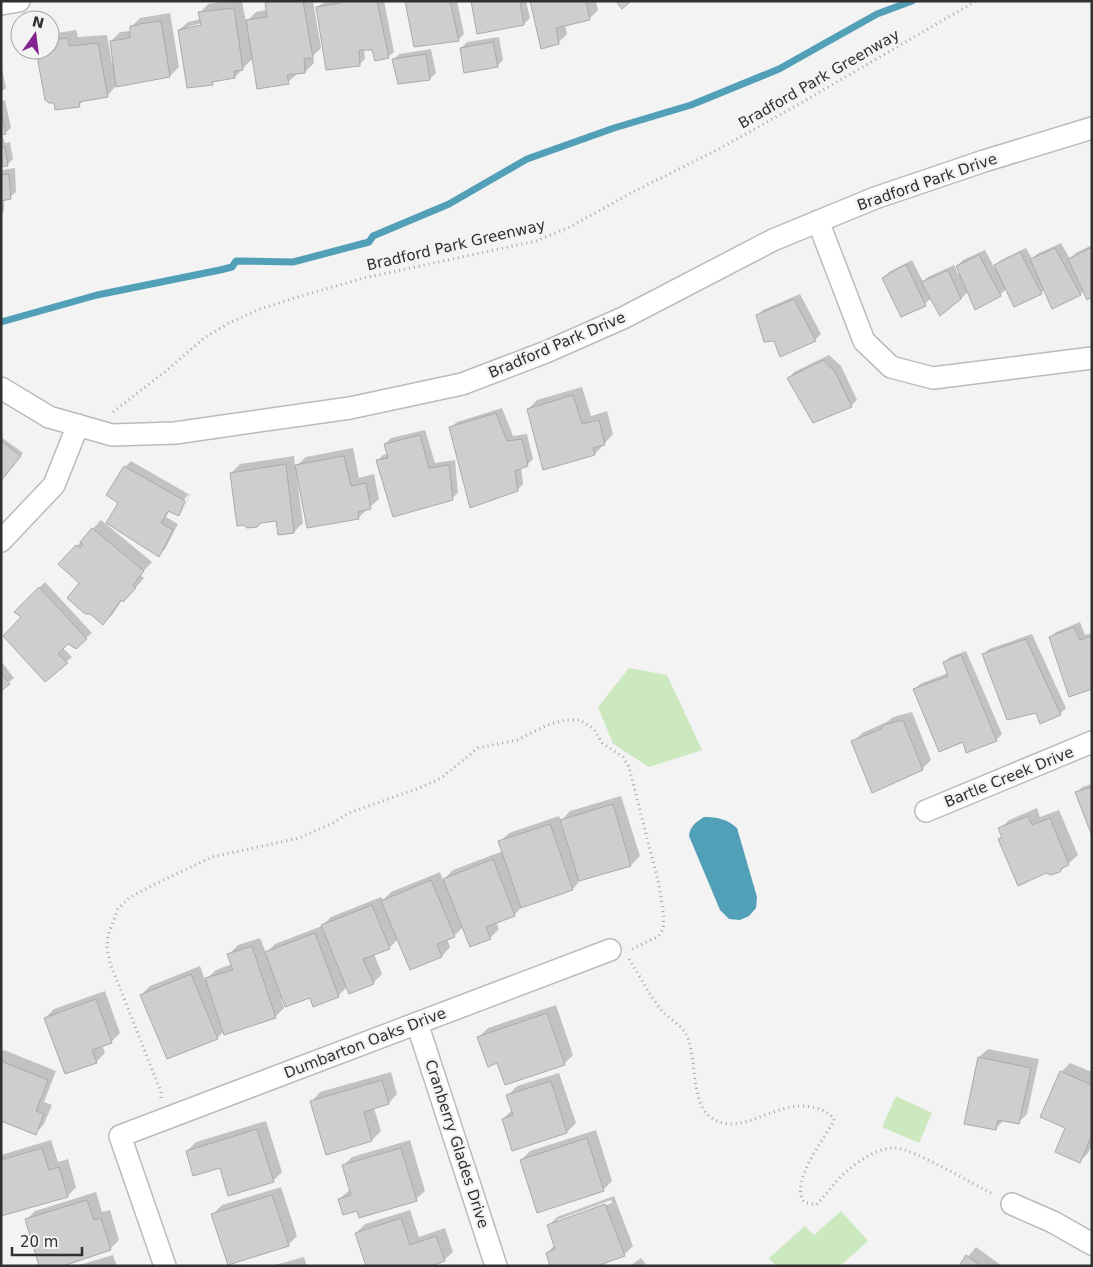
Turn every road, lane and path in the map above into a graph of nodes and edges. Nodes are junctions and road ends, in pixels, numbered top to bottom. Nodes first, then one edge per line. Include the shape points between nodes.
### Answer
1 (19, 1) edge
2 (976, 1) edge
3 (1, 4) edge
4 (1092, 128) edge
5 (818, 221) junction
6 (1092, 358) edge
7 (1, 388) edge
8 (78, 425) junction
9 (106, 433) junction
10 (1, 541) edge
11 (1092, 742) edge
12 (926, 811) dead end
13 (610, 950) dead end
14 (418, 1023) junction
15 (162, 1120) junction
16 (1012, 1204) joint
17 (1092, 1244) edge
18 (165, 1266) edge
19 (496, 1266) edge

1 - 3 street
2 - 9 path, Bradford Park Greenway via 794,107 568,228 536,241 364,278 310,293 229,323 204,338 112,413
4 - 5 street, Bradford Park Drive via 984,161
5 - 6 street via 864,341 891,367 933,378
5 - 9 street, Bradford Park Drive via 773,240 623,318 462,384 366,405 175,433
7 - 8 street, Bradford Park Drive via 49,416
8 - 9 street, Bradford Park Drive
8 - 10 street via 54,485
11 - 12 street, Bartle Creek Drive
13 - 14 street, Dumbarton Oaks Drive
14 - 15 street, Dumbarton Oaks Drive
14 - 19 street, Cranberry Glades Drive
15 - 16 path via 161,1092 110,963 107,947 112,919 129,898 212,857 299,838 349,813 441,778 478,748 517,740 565,720 580,720 594,729 602,743 623,756 629,767 659,885 664,918 663,929 658,936 625,952 660,1008 688,1037 701,1105 707,1114 726,1125 738,1124 788,1107 810,1105 834,1118 800,1182 800,1197 809,1204 816,1205 833,1184 867,1156 896,1148
15 - 18 street, Dumbarton Oaks Drive via 120,1136
16 - 17 street

